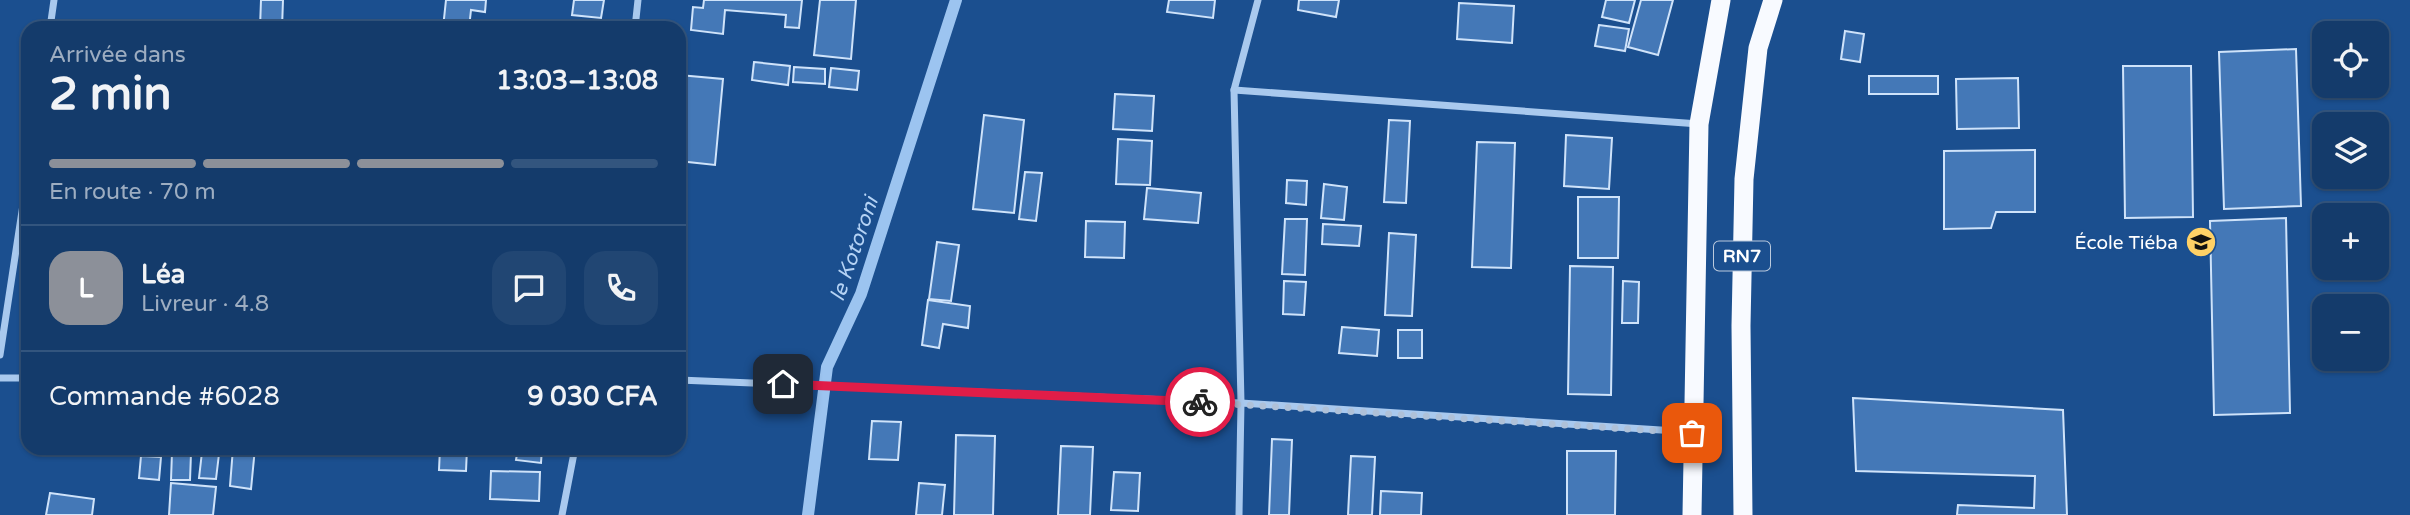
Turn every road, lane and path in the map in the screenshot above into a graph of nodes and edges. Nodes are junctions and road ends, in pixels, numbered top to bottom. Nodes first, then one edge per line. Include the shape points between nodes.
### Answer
1 (54, 0) edge
2 (638, 0) edge
3 (1258, 0) edge
4 (1721, 0) edge
5 (1773, 0) edge
6 (51, 21) edge
7 (636, 21) edge
8 (1234, 90) junction
9 (1699, 124) junction
10 (21, 218) edge
11 (0, 355) edge
12 (0, 378) edge
13 (21, 378) edge
14 (686, 380) edge
15 (1241, 403) junction
16 (1692, 433) junction
17 (574, 455) edge
18 (562, 515) edge
19 (1239, 515) edge
20 (1692, 515) edge
21 (1743, 515) edge

1 - 6 street
2 - 7 street
3 - 8 street
4 - 9 highway, RN7
5 - 21 highway, RN7 via 1758,48 1744,179
8 - 9 street
8 - 15 street
9 - 16 highway, RN7
10 - 11 street
12 - 13 street
14 - 15 street
15 - 16 street
15 - 19 street
16 - 20 highway, RN7
17 - 18 street

